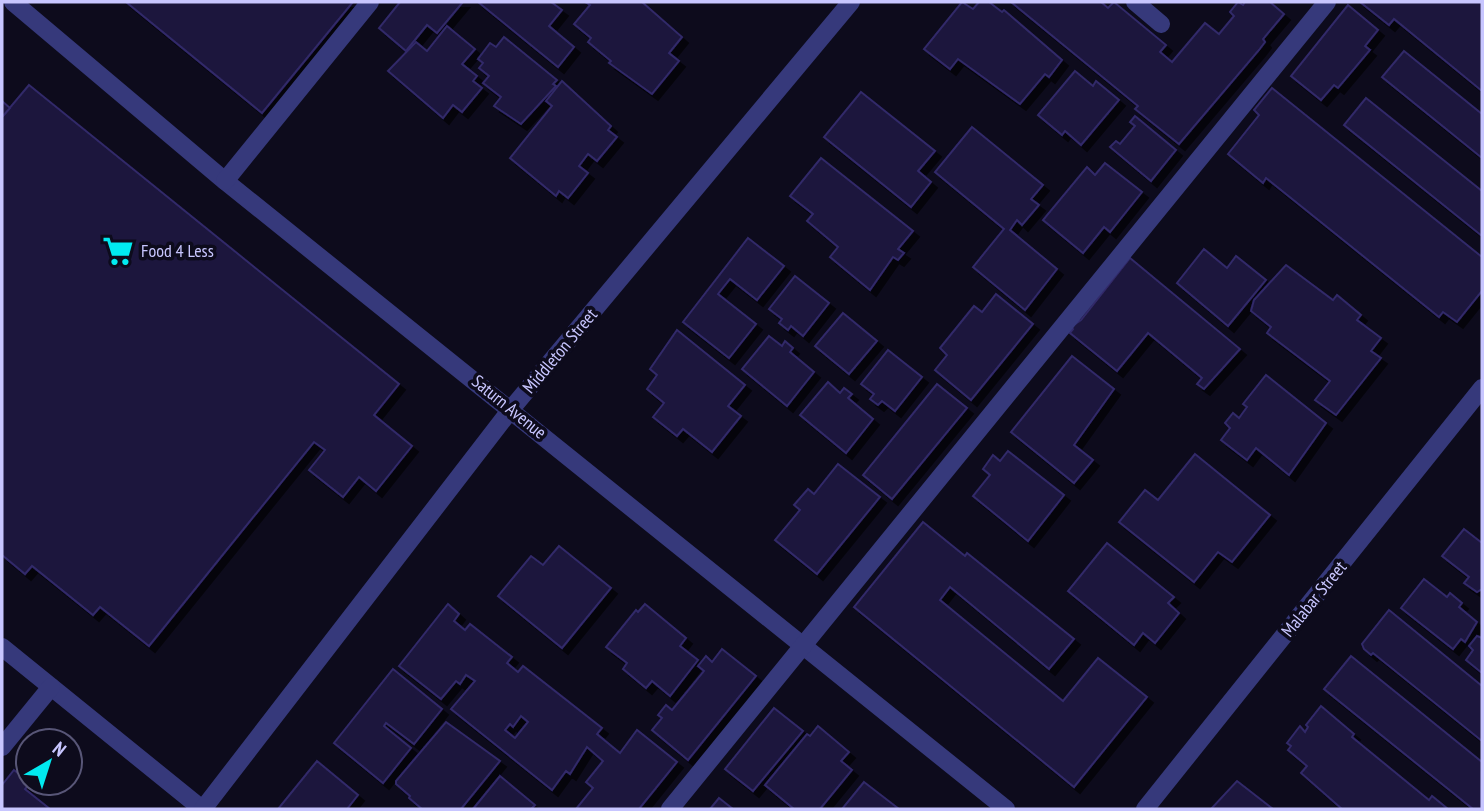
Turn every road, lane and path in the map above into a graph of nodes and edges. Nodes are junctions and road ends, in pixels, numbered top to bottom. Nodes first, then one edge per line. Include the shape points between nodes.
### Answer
1 (13, 2) edge
2 (370, 2) edge
3 (851, 2) edge
4 (1135, 2) edge
5 (1327, 2) edge
6 (1161, 23) dead end
7 (225, 181) junction
8 (1482, 388) edge
9 (512, 408) junction
10 (803, 646) junction
11 (2, 647) edge
12 (51, 687) junction
13 (2, 747) edge
14 (203, 809) edge
15 (670, 809) edge
16 (1006, 809) edge
17 (1145, 809) edge

1 - 7 street, Saturn Avenue
2 - 7 street
3 - 9 street, Middleton Street
4 - 6 street
5 - 10 street
7 - 9 street, Saturn Avenue
8 - 17 street, Malabar Street
9 - 10 street, Saturn Avenue
9 - 14 street, Middleton Street
10 - 15 street
10 - 16 street, Saturn Avenue
11 - 12 street
12 - 13 street
12 - 14 street

